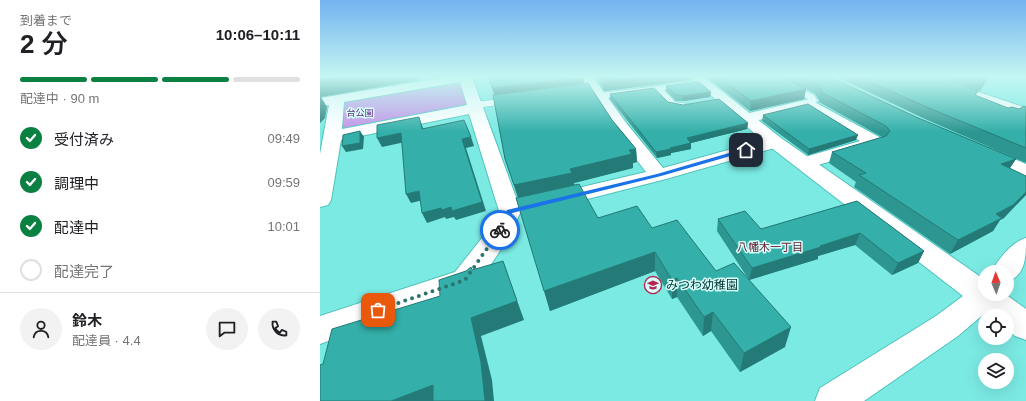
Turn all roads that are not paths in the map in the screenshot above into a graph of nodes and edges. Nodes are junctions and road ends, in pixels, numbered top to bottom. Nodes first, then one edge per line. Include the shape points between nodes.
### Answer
1 (358, 95) edge
2 (468, 95) edge
3 (599, 95) edge
4 (663, 95) edge
5 (715, 95) edge
6 (806, 95) edge
7 (973, 95) edge
8 (328, 100) edge
9 (519, 100) edge
10 (697, 104) edge
11 (809, 104) junction
12 (475, 106) junction
13 (1026, 113) edge
14 (747, 118) junction
15 (332, 136) junction
16 (775, 142) junction
17 (968, 145) edge
18 (805, 164) junction
19 (1026, 171) edge
20 (658, 175) junction
21 (320, 200) edge
22 (525, 208) junction
23 (1026, 247) edge
24 (1011, 265) edge
25 (978, 289) edge
26 (978, 301) edge
27 (994, 301) edge
28 (1026, 326) edge
29 (320, 330) edge
30 (833, 401) edge

1 - 8 street
2 - 12 street
3 - 20 street via 621,128
4 - 10 lane via 672,104
5 - 14 street
6 - 11 lane via 814,101
7 - 13 street
8 - 15 street
9 - 12 lane
11 - 14 street
11 - 18 street via 875,142
12 - 15 street
12 - 22 street
14 - 16 street
15 - 21 street
16 - 18 street
16 - 20 street
17 - 19 street
18 - 25 street
20 - 22 street
22 - 29 street via 499,232 465,280
23 - 24 street
26 - 30 street via 947,326
27 - 28 street

